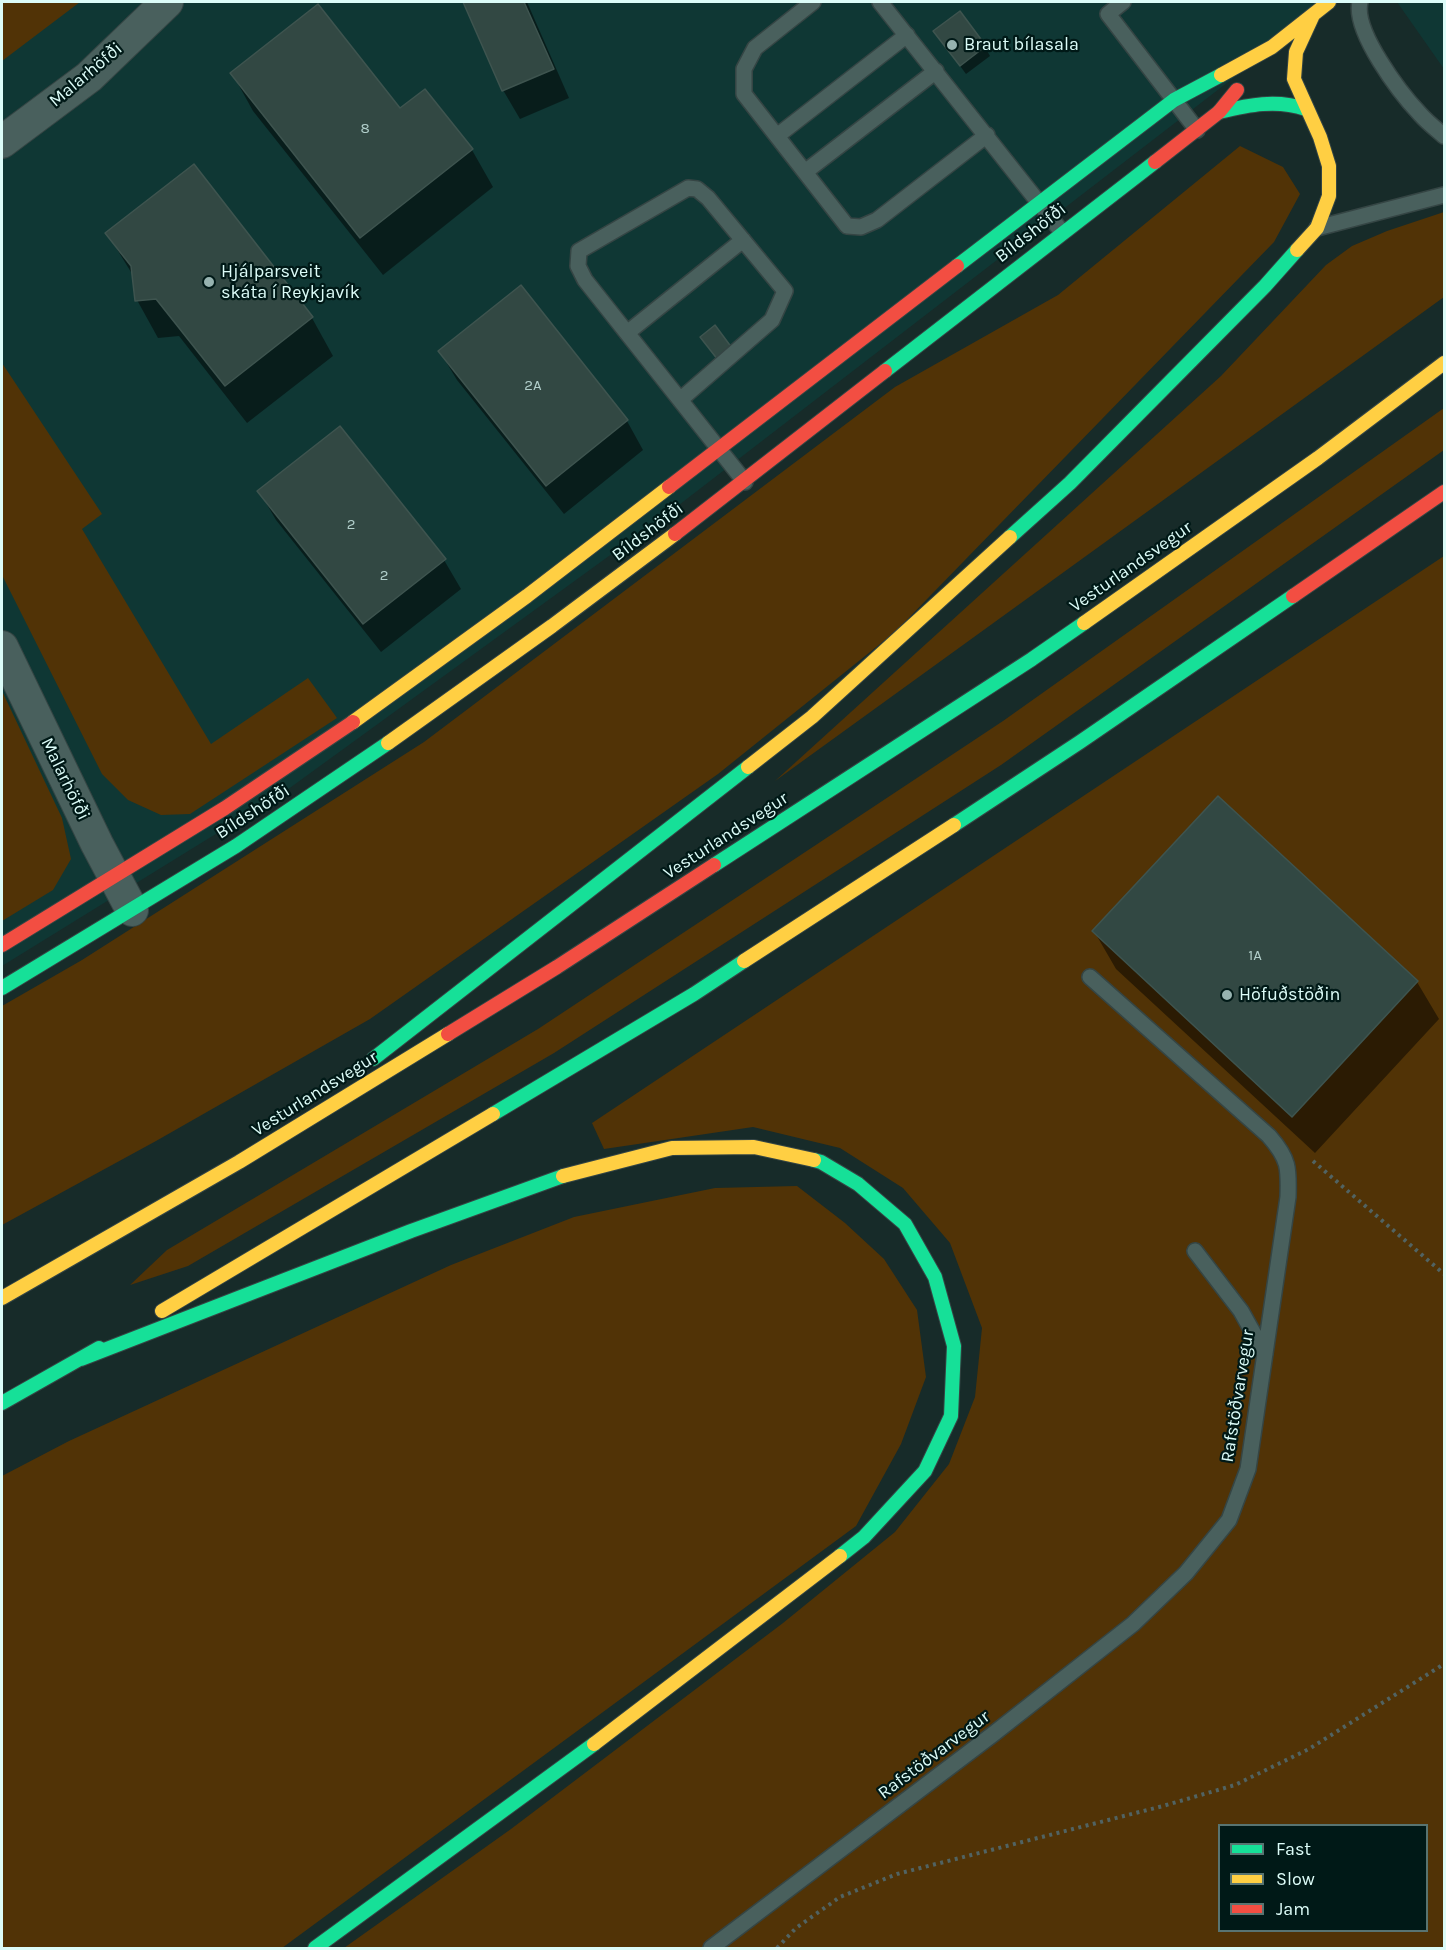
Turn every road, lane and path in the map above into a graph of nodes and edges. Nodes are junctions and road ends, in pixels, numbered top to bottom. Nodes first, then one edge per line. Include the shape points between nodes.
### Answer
1 (167, 2) edge
2 (813, 2) edge
3 (880, 2) edge
4 (1124, 2) edge
5 (1329, 2) edge
6 (1360, 2) edge
7 (1313, 15) junction
8 (907, 35) junction
9 (1272, 47) junction
10 (936, 71) junction
11 (1174, 100) junction
12 (1306, 109) junction
13 (1219, 112) junction
14 (1197, 130) junction
15 (987, 135) junction
16 (777, 136) junction
17 (1444, 136) edge
18 (2, 142) edge
19 (805, 172) junction
20 (1444, 195) edge
21 (1040, 204) junction
22 (1317, 228) junction
23 (1062, 232) junction
24 (743, 240) junction
25 (627, 333) junction
26 (1444, 363) edge
27 (680, 400) junction
28 (720, 450) junction
29 (745, 482) junction
30 (1443, 493) edge
31 (2, 647) edge
32 (113, 876) junction
33 (132, 910) junction
34 (2, 945) edge
35 (1090, 977) dead end
36 (2, 988) edge
37 (361, 1068) dead end
38 (342, 1083) dead end
39 (1282, 1151) junction
40 (239, 1162) junction
41 (1194, 1251) dead end
42 (1444, 1274) edge
43 (2, 1298) edge
44 (1265, 1354) junction
45 (81, 1359) junction
46 (2, 1403) edge
47 (1444, 1664) edge
48 (315, 1948) edge
49 (711, 1948) edge
50 (777, 1948) edge

1 - 18 street, Malarhöfði via 89,77
2 - 16 lane via 755,48 744,69 744,94
3 - 8 lane
4 - 11 lane via 1108,14
5 - 7 main road, Bíldshöfði
6 - 17 lane via 1358,9 1366,33 1390,78 1421,116
7 - 9 main road, Bíldshöfði
7 - 12 main road via 1296,52 1294,79
8 - 10 lane
8 - 16 lane
9 - 11 main road, Bíldshöfði
9 - 13 main road, Bíldshöfði
10 - 15 lane
10 - 19 lane
11 - 14 lane
11 - 21 main road, Bíldshöfði
12 - 13 main road via 1278,101
12 - 22 main road via 1329,166 1329,196
13 - 14 main road, Bíldshöfði
14 - 23 main road, Bíldshöfði
15 - 19 lane via 877,220 861,227 847,226
15 - 21 lane
16 - 19 lane
20 - 22 lane
21 - 23 lane
21 - 28 main road, Bíldshöfði
22 - 37 main road via 1266,286 1070,483 812,717
23 - 29 main road, Bíldshöfði
24 - 25 lane
24 - 25 lane via 708,198 697,189 688,188 579,251 578,266 585,280
24 - 27 lane via 785,291 772,320
25 - 27 lane
26 - 40 main road, Vesturlandsvegur via 1318,458 1032,659 557,967
27 - 28 lane
28 - 29 lane
28 - 32 main road, Bíldshöfði via 355,720 225,808
29 - 33 main road, Bíldshöfði via 375,751
30 - 45 main road via 1080,742 694,994
31 - 32 street, Malarhöfði
32 - 33 street, Malarhöfði
32 - 34 main road, Bíldshöfði
33 - 36 main road, Bíldshöfði
35 - 39 lane
38 - 40 main road
39 - 42 path via 1307,1155
39 - 44 lane, Rafstöðvarvegur via 1289,1170 1288,1197
40 - 43 main road, Vesturlandsvegur
41 - 44 lane via 1241,1311
44 - 49 lane, Rafstöðvarvegur via 1248,1469 1229,1520 1186,1573 1124,1632
45 - 46 main road
45 - 48 main road via 565,1175 672,1148 754,1147 821,1162 858,1184 905,1224 935,1277 954,1346 951,1416 925,1471 864,1537 613,1730
47 - 50 path via 1309,1749 1235,1785 897,1874 840,1897 796,1928

